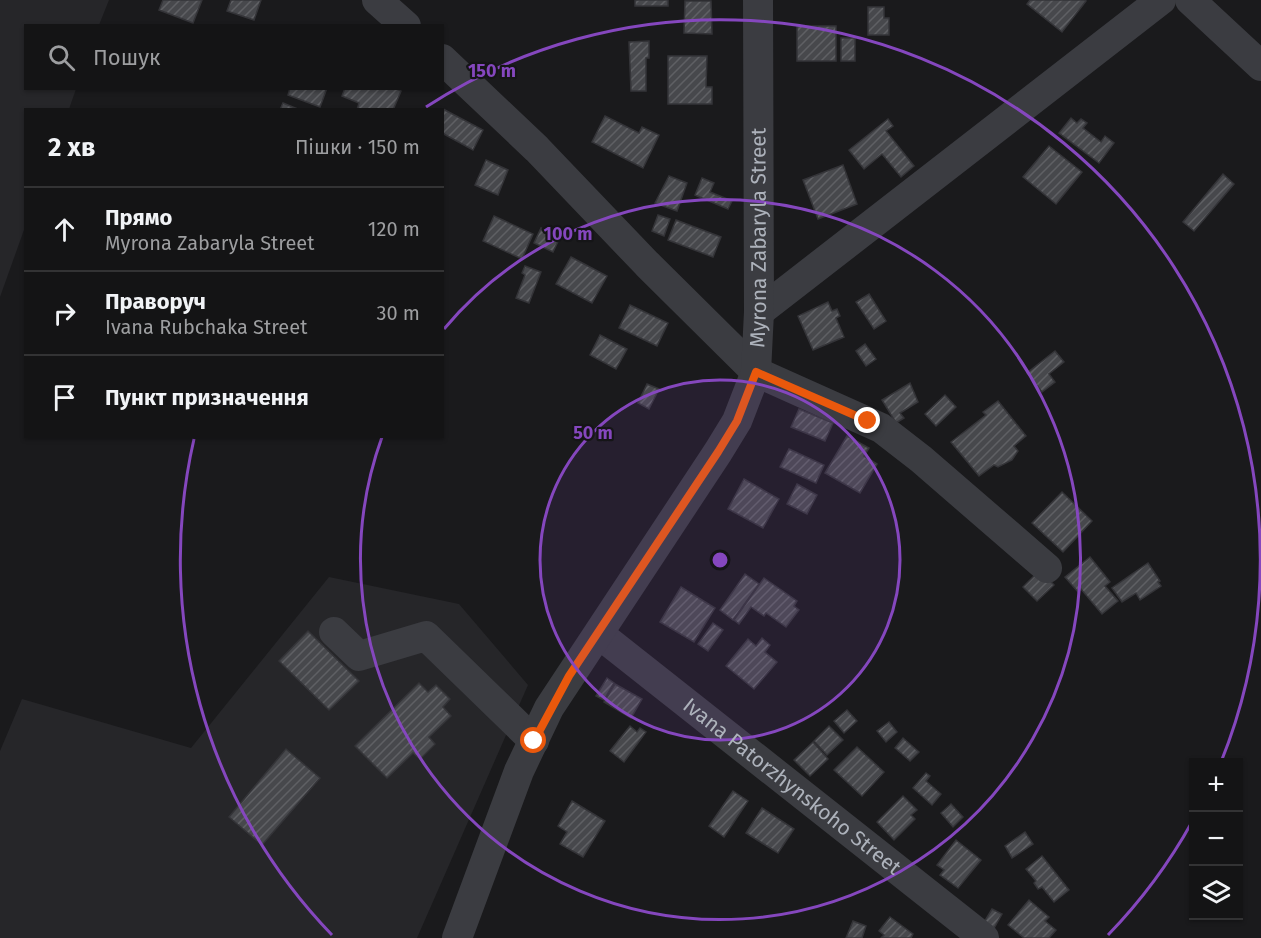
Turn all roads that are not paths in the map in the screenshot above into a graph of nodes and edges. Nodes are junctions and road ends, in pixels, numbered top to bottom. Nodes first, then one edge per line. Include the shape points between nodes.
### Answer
1 (377, 0) edge
2 (758, 0) edge
3 (1161, 0) edge
4 (1190, 0) edge
5 (404, 24) edge
6 (444, 61) edge
7 (1261, 66) edge
8 (759, 312) junction
9 (756, 372) junction
10 (1047, 568) dead end
11 (334, 632) dead end
12 (599, 634) junction
13 (534, 741) junction
14 (457, 938) edge
15 (984, 938) edge

1 - 5 street
2 - 8 street, Myrona Zabaryla Street
3 - 8 street
4 - 7 street
6 - 9 street via 537,149
8 - 9 street, Myrona Zabaryla Street
9 - 10 street via 880,428
9 - 12 street, Myrona Zabaryla Street via 730,431
11 - 13 street via 359,656 426,636
12 - 13 street, Myrona Zabaryla Street via 569,676
12 - 15 street, Ivana Patorzhynskoho Street
13 - 14 street, Myrona Zabaryla Street via 519,771

